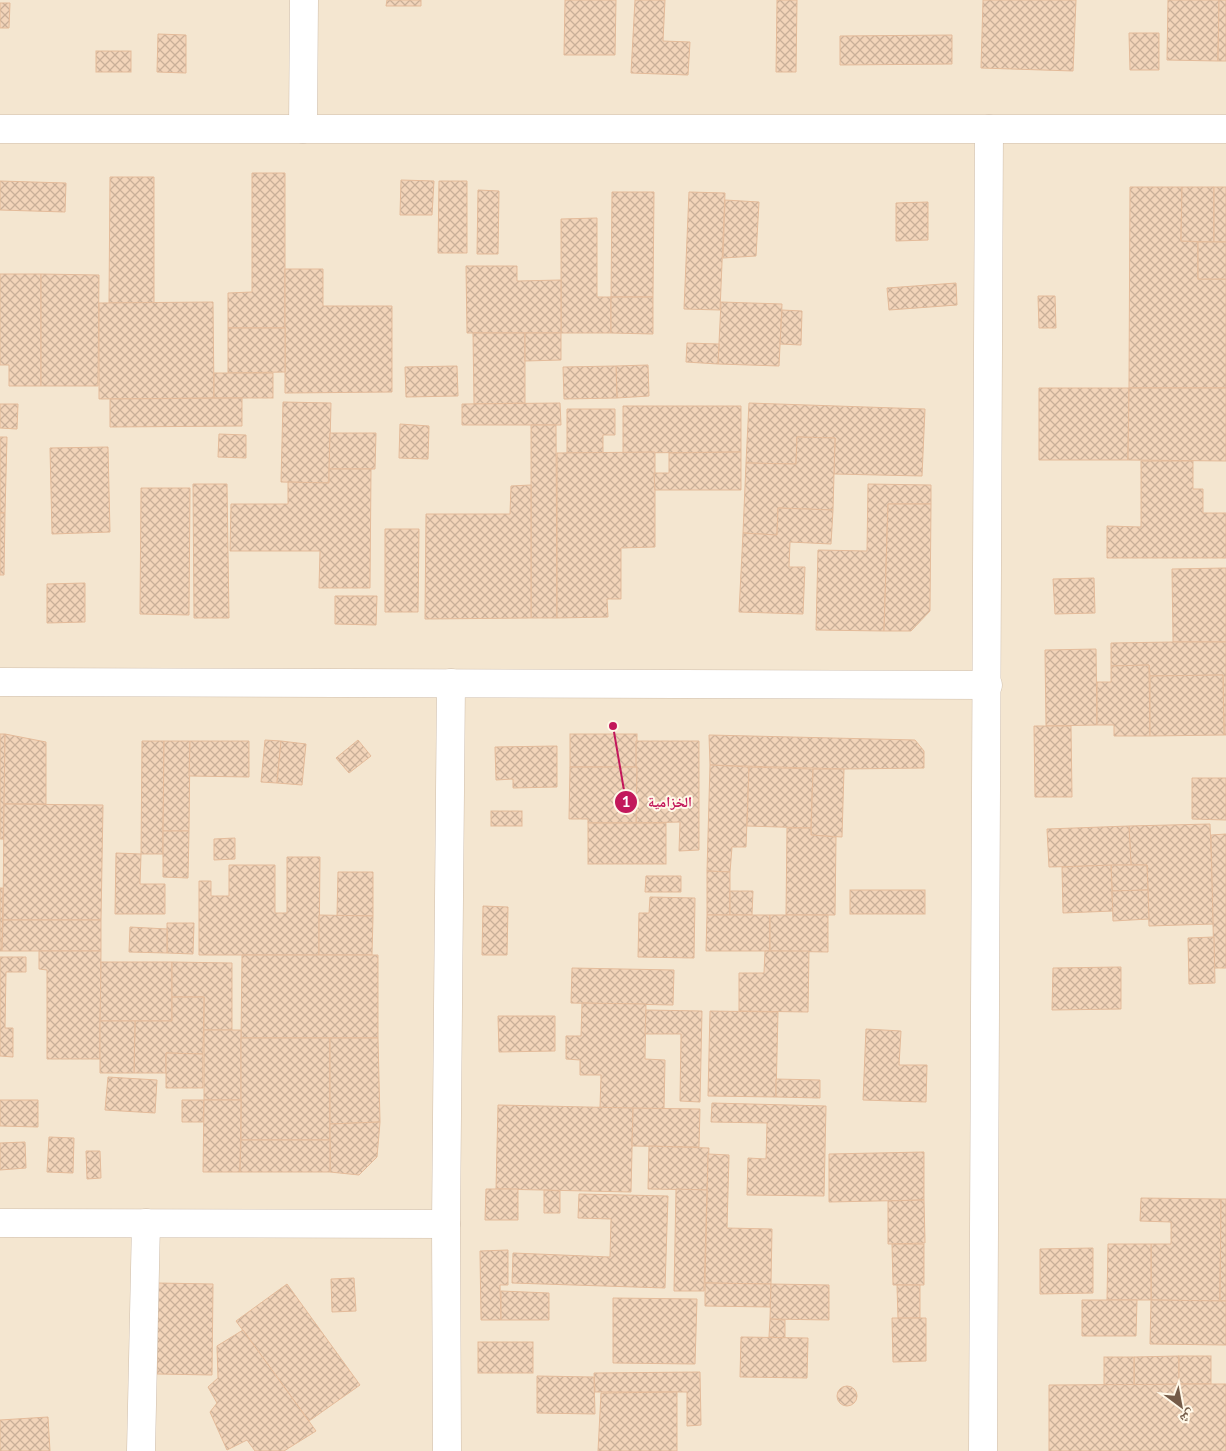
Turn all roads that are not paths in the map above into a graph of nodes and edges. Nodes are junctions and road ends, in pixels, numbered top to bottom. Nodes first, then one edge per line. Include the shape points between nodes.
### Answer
1 (304, 0) edge
2 (0, 129) edge
3 (303, 129) junction
4 (990, 130) junction
5 (1226, 130) edge
6 (0, 682) edge
7 (451, 683) junction
8 (988, 686) junction
9 (0, 1223) edge
10 (146, 1223) junction
11 (446, 1224) junction
12 (141, 1451) edge
13 (446, 1451) edge
14 (983, 1451) edge

1 - 3 street
2 - 3 street
3 - 4 street
4 - 5 street
4 - 8 street
6 - 7 street
7 - 8 street
7 - 11 street
8 - 14 street
9 - 10 street
10 - 11 street
10 - 12 street
11 - 13 street

